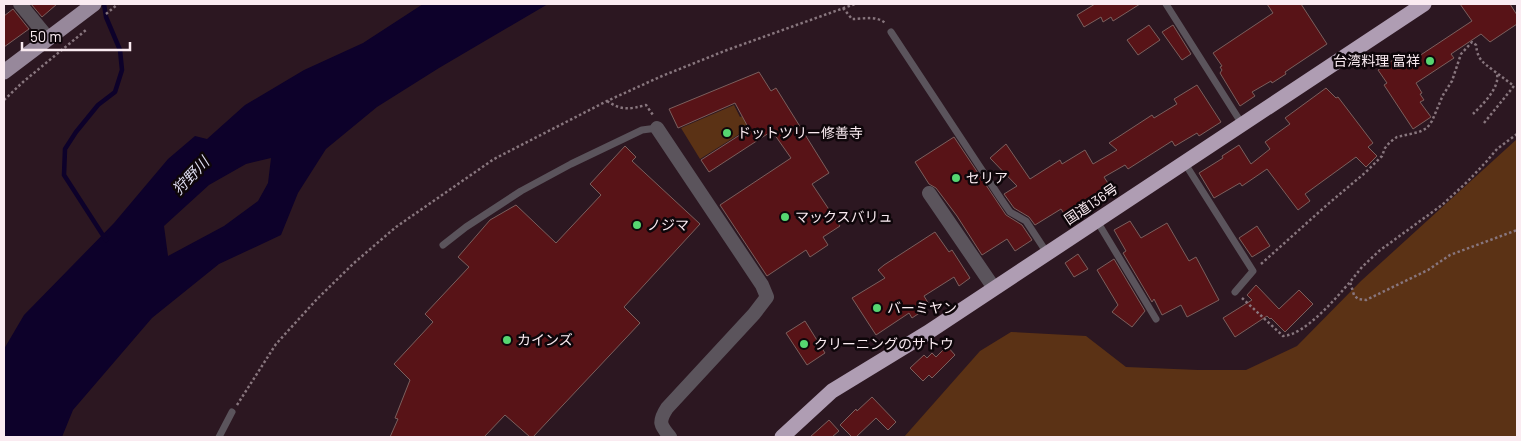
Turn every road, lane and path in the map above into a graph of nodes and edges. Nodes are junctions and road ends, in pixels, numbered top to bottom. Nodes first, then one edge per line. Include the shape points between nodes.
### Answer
1 (20, 4) edge
2 (118, 4) edge
3 (856, 4) edge
4 (1166, 4) edge
5 (1424, 4) edge
6 (843, 8) junction
7 (94, 10) edge
8 (89, 28) dead end
9 (891, 32) joint
10 (48, 38) junction
11 (4, 72) edge
12 (1496, 72) junction
13 (4, 100) edge
14 (607, 101) junction
15 (1473, 114) dead end
16 (1484, 123) dead end
17 (1242, 124) junction
18 (657, 128) junction
19 (1517, 134) edge
20 (1184, 162) junction
21 (928, 193) dead end
22 (1096, 220) junction
23 (1517, 230) edge
24 (442, 245) dead end
25 (1047, 253) junction
26 (1252, 271) junction
27 (1350, 282) junction
28 (994, 288) junction
29 (1235, 292) joint
30 (1156, 319) dead end
31 (232, 412) joint
32 (219, 437) edge
33 (670, 437) edge
34 (782, 437) edge

1 - 10 street
2 - 7 path
3 - 6 path
4 - 17 lane
5 - 17 highway, 国道136号
6 - 9 path via 852,19 879,18
6 - 14 path via 696,62
7 - 10 main road
8 - 13 path
9 - 25 lane via 1010,212 1026,221
10 - 11 main road
12 - 15 path via 1498,79 1493,90
12 - 16 path via 1514,86
12 - 26 path via 1483,63 1472,42 1461,54 1452,81 1427,128 1390,142 1366,172
14 - 18 path via 619,108 646,105 656,120
14 - 31 path via 494,160 396,227 318,298 276,344
17 - 20 highway, 国道136号
18 - 24 lane via 642,130 521,191
18 - 33 street via 768,297 667,408 661,417 661,426
19 - 27 path via 1497,148 1442,205 1379,251
20 - 22 highway, 国道136号
20 - 26 lane
21 - 28 street
22 - 25 highway, 国道136号
22 - 30 lane
23 - 27 path via 1450,256 1366,300 1354,295
25 - 28 highway, 国道136号
26 - 29 lane
27 - 29 path via 1310,323 1283,336
28 - 34 highway, 国道136号 via 832,391
31 - 32 lane

